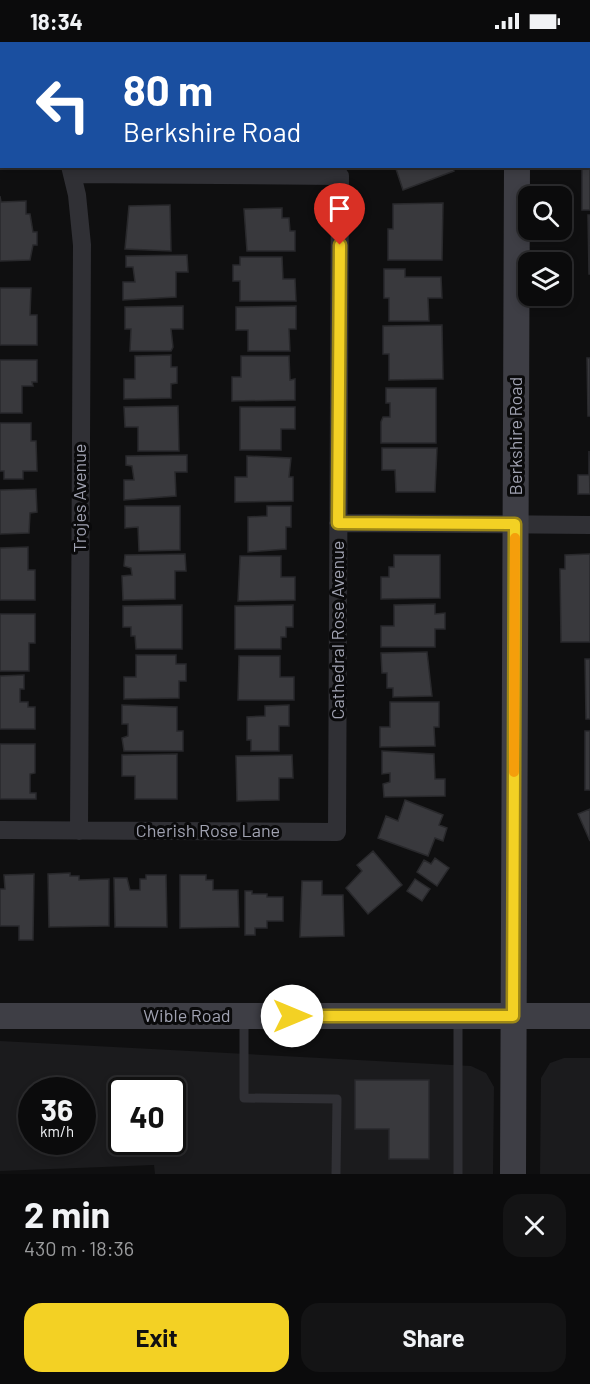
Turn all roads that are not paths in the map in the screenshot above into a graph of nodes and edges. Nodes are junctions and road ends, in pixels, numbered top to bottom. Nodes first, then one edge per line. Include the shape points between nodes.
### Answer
1 (517, 168) edge
2 (71, 170) edge
3 (338, 523) junction
4 (515, 524) junction
5 (590, 525) edge
6 (0, 830) edge
7 (79, 831) junction
8 (337, 832) joint
9 (0, 1016) edge
10 (244, 1016) junction
11 (458, 1016) junction
12 (513, 1016) junction
13 (590, 1016) edge
14 (336, 1174) edge
15 (458, 1174) edge
16 (513, 1174) edge

1 - 4 street, Berkshire Road
2 - 3 street, Cathedral Rose Avenue via 340,176
2 - 7 street, Trojes Avenue via 81,245
3 - 4 street
3 - 8 street, Cathedral Rose Avenue
4 - 5 street
4 - 12 street, Berkshire Road
6 - 7 street, Cherish Rose Lane
7 - 8 street, Cherish Rose Lane
9 - 10 street, Wible Road
10 - 11 street, Wible Road
10 - 14 lane via 244,1098 337,1099
11 - 12 street, Wible Road
11 - 15 lane
12 - 13 street, Wible Road
12 - 16 street, Berkshire Road

